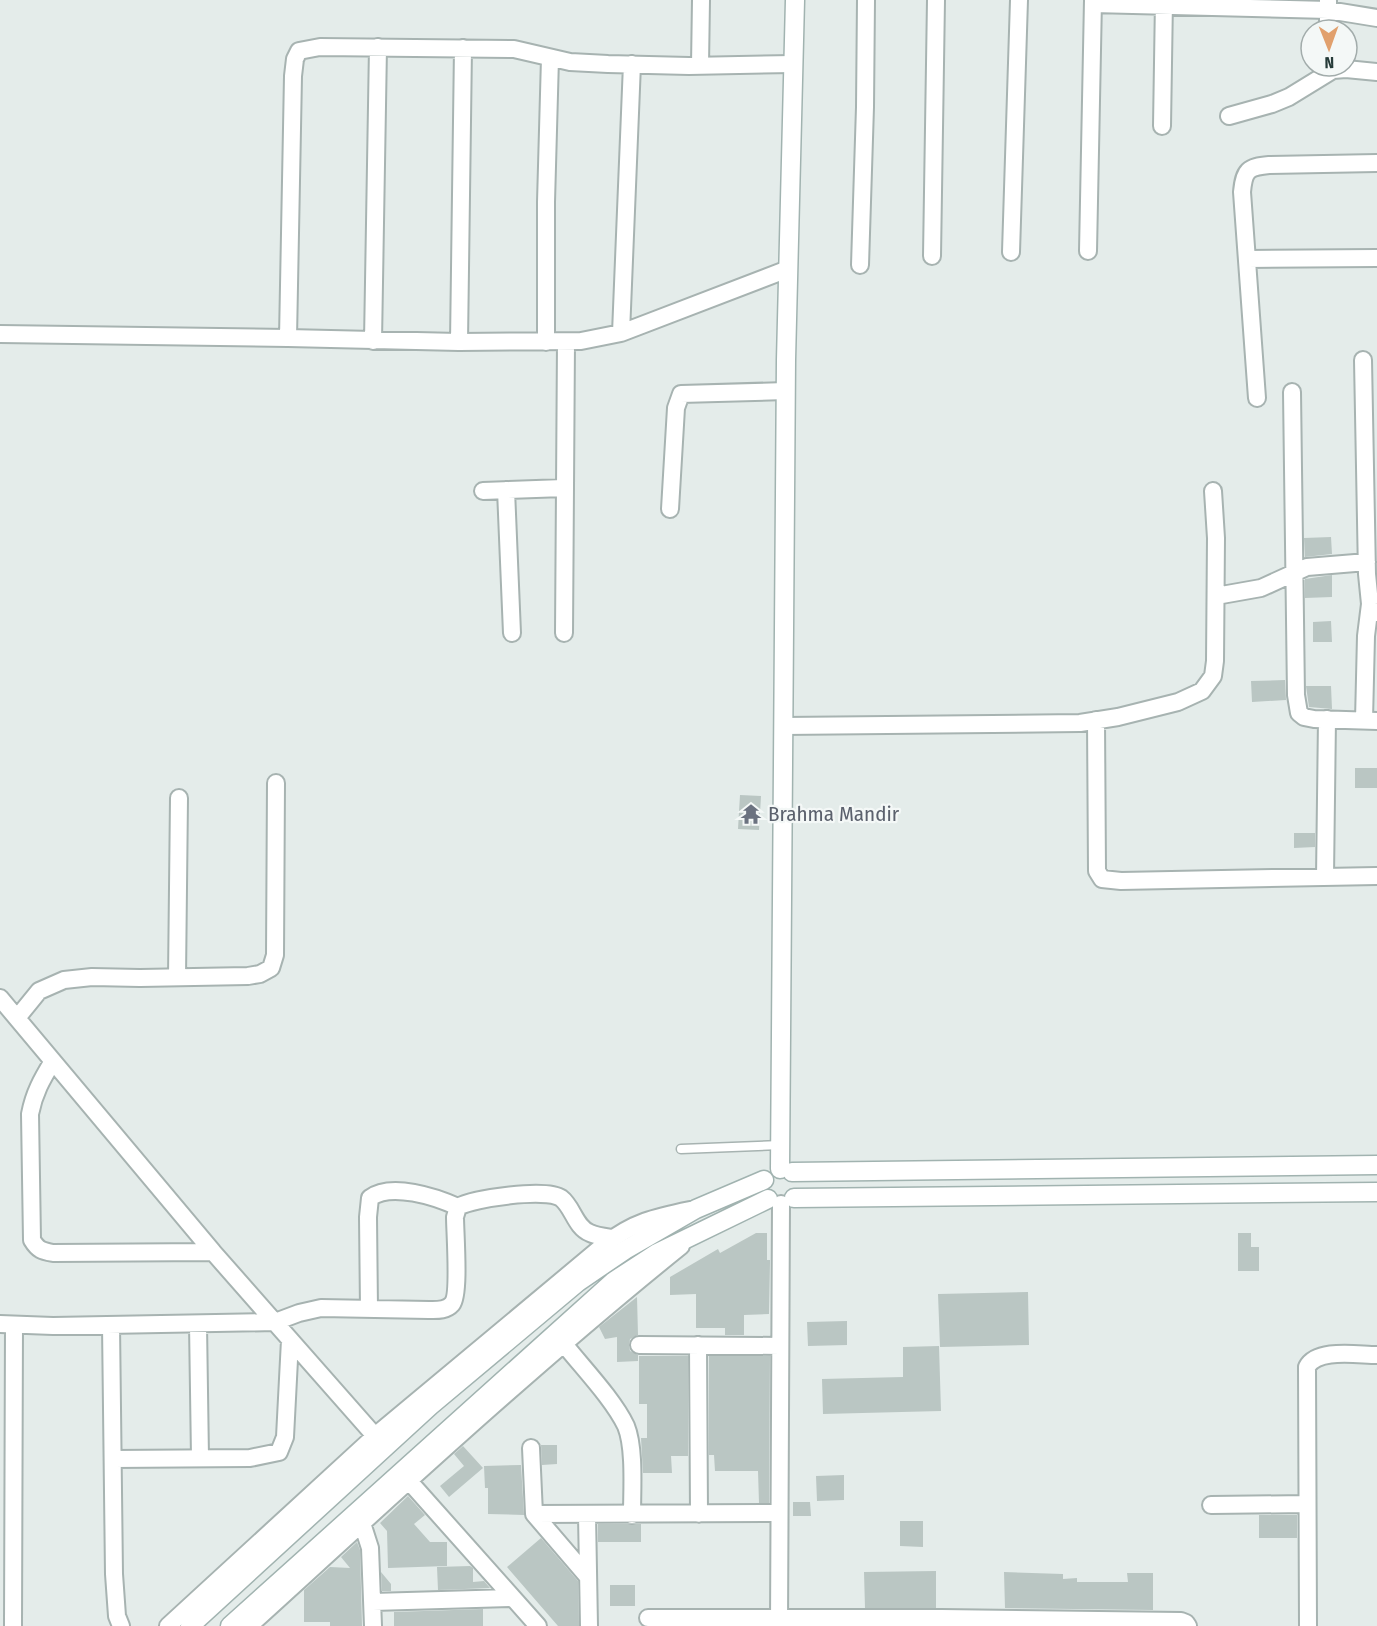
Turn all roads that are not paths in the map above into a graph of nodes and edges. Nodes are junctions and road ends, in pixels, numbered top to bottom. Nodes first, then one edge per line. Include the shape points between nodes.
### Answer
1 (701, 0) edge
2 (795, 0) edge
3 (866, 0) edge
4 (936, 0) edge
5 (1019, 0) edge
6 (1093, 2) edge
7 (1164, 3) edge
8 (1328, 5) edge
9 (1377, 18) edge
10 (378, 47) junction
11 (463, 48) junction
12 (550, 58) junction
13 (632, 64) junction
14 (793, 64) junction
15 (700, 65) junction
16 (1359, 70) edge
17 (1377, 72) edge
18 (1316, 78) edge
19 (1229, 116) dead end
20 (1162, 126) dead end
21 (1377, 163) edge
22 (1088, 251) dead end
23 (1011, 252) dead end
24 (932, 256) dead end
25 (1377, 258) edge
26 (1247, 259) junction
27 (860, 264) dead end
28 (788, 269) junction
29 (621, 333) junction
30 (0, 334) edge
31 (288, 338) junction
32 (373, 340) junction
33 (459, 342) junction
34 (546, 342) junction
35 (566, 342) junction
36 (1363, 360) dead end
37 (786, 391) junction
38 (1292, 392) dead end
39 (1257, 398) dead end
40 (564, 488) junction
41 (506, 490) junction
42 (1213, 490) dead end
43 (483, 491) dead end
44 (670, 509) dead end
45 (1367, 562) junction
46 (1294, 572) junction
47 (1216, 596) junction
48 (1374, 609) edge
49 (512, 633) dead end
50 (564, 633) dead end
51 (1327, 719) junction
52 (1096, 720) junction
53 (1370, 721) edge
54 (783, 726) junction
55 (276, 783) dead end
56 (179, 798) dead end
57 (1377, 876) edge
58 (1325, 877) junction
59 (177, 977) junction
60 (6, 1007) edge
61 (54, 1061) junction
62 (780, 1145) junction
63 (681, 1149) dead end
64 (1377, 1165) edge
65 (786, 1170) junction
66 (764, 1180) junction
67 (1377, 1192) edge
68 (781, 1201) junction
69 (458, 1207) junction
70 (696, 1209) junction
71 (694, 1236) junction
72 (612, 1238) junction
73 (213, 1252) junction
74 (369, 1309) junction
75 (275, 1322) junction
76 (7, 1324) edge
77 (198, 1324) junction
78 (111, 1325) junction
79 (290, 1340) junction
80 (564, 1344) junction
81 (639, 1345) dead end
82 (698, 1346) junction
83 (780, 1346) junction
84 (1377, 1355) edge
85 (375, 1436) junction
86 (531, 1448) dead end
87 (200, 1458) junction
88 (113, 1459) junction
89 (408, 1480) junction
90 (1307, 1504) junction
91 (1211, 1505) dead end
92 (778, 1513) junction
93 (534, 1514) junction
94 (699, 1514) junction
95 (587, 1515) junction
96 (632, 1515) junction
97 (362, 1523) junction
98 (588, 1577) junction
99 (513, 1598) junction
100 (373, 1602) junction
101 (648, 1618) dead end
102 (779, 1622) edge
103 (942, 1622) edge
104 (1101, 1623) edge
105 (13, 1626) edge
106 (121, 1626) edge
107 (168, 1626) edge
108 (190, 1626) edge
109 (230, 1626) edge
110 (249, 1626) edge
111 (373, 1626) edge
112 (538, 1626) edge
113 (589, 1626) edge
114 (1188, 1626) edge
115 (1308, 1626) edge

1 - 15 street
2 - 14 main road
3 - 27 street
4 - 24 street
5 - 23 street
6 - 7 street
6 - 22 street
7 - 8 street
7 - 20 street
8 - 9 street
10 - 11 street
10 - 31 street via 309,48 299,51 295,59
10 - 32 street
11 - 12 street via 514,49
11 - 33 street
12 - 13 street
12 - 34 street
13 - 15 street
13 - 29 street
14 - 15 street
14 - 28 main road
16 - 17 street
18 - 19 street via 1289,97
21 - 26 street via 1269,165 1248,170 1242,192
25 - 26 street
26 - 39 street
28 - 29 street
28 - 37 main road
29 - 35 street
30 - 31 street
31 - 32 street
32 - 33 street
33 - 34 street
34 - 35 street
35 - 40 street
36 - 45 street
37 - 44 street via 681,394 676,408
37 - 54 main road
38 - 46 street
40 - 41 street
40 - 50 street
41 - 43 street
41 - 49 street
42 - 47 street
45 - 46 street via 1322,564
45 - 48 street
46 - 47 street via 1261,588
46 - 51 street via 1299,713
47 - 52 street via 1213,676 1202,691 1160,707
48 - 53 street via 1366,636
51 - 53 street
51 - 58 street
52 - 54 street
52 - 58 street via 1097,871 1102,879
54 - 62 main road
55 - 59 street via 275,956 271,968 248,976
56 - 59 street
57 - 58 street
59 - 60 street via 64,980
60 - 61 street
61 - 73 street
61 - 73 street via 39,1082 30,1114 32,1240 36,1248 53,1253
62 - 63 lane
62 - 65 main road
64 - 65 main road
65 - 66 main road via 769,1173
65 - 68 main road via 798,1185
66 - 68 main road via 763,1187
66 - 70 main road
67 - 68 main road
68 - 71 main road
68 - 83 street
69 - 72 street via 490,1197 558,1196 580,1227
69 - 74 street via 456,1290 452,1304 439,1310
69 - 74 street via 421,1193 383,1192 370,1198
70 - 72 street via 647,1219
70 - 108 main road via 578,1282 430,1406
71 - 80 street
71 - 109 main road via 657,1253 614,1281
72 - 85 street
73 - 75 street
74 - 75 street via 321,1308
75 - 77 street
75 - 79 street
76 - 78 street
76 - 105 street
77 - 78 street
77 - 87 street
78 - 88 street
79 - 85 street
79 - 87 street via 285,1437 279,1452 250,1458
80 - 89 street
80 - 96 street via 626,1427 633,1477
81 - 82 street
82 - 83 street
82 - 94 street
83 - 92 street
84 - 90 street via 1319,1355 1310,1360
85 - 107 street
86 - 93 street
87 - 88 street
88 - 106 street via 114,1574
89 - 97 street
89 - 99 street
90 - 91 street
90 - 115 street
92 - 94 street
92 - 102 street
93 - 95 street
93 - 98 street
94 - 96 street
95 - 96 street
95 - 98 street
97 - 100 street via 370,1548
97 - 110 street
98 - 113 street
99 - 100 street
99 - 112 street
100 - 111 street
101 - 102 street
102 - 103 street
103 - 104 street
104 - 114 street via 1181,1621

